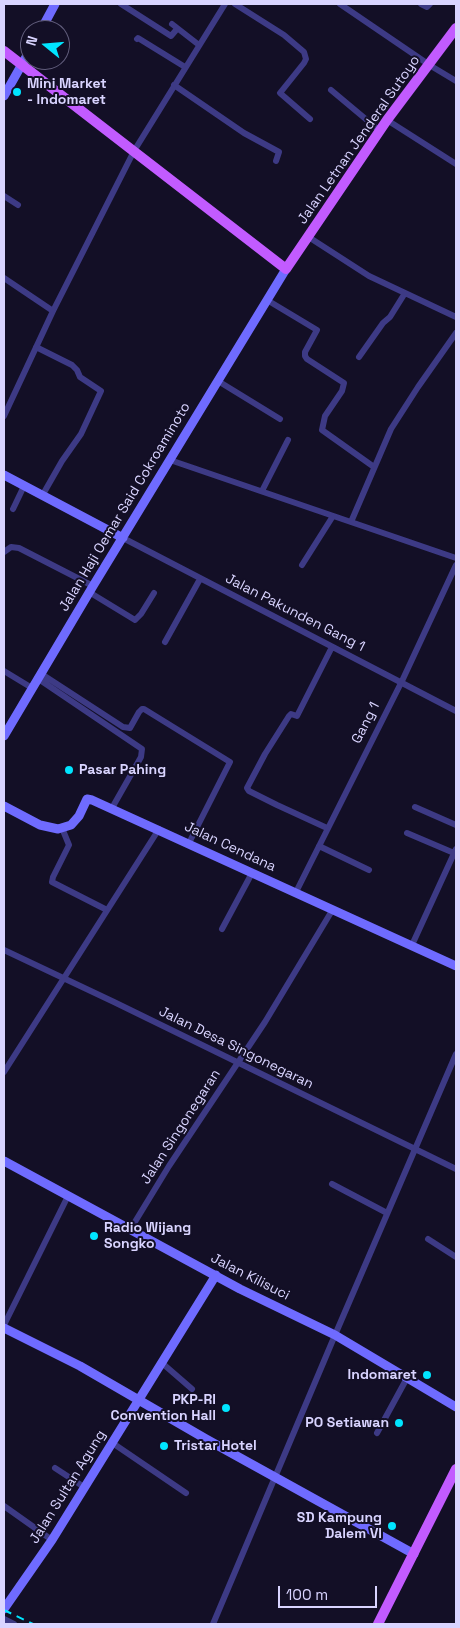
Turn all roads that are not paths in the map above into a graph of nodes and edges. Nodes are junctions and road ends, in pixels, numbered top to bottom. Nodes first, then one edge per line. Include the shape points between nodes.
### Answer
1 (120, 4) edge
2 (225, 4) edge
3 (235, 4) edge
4 (340, 4) edge
5 (421, 4) edge
6 (430, 4) edge
7 (53, 5) edge
8 (46, 20) edge
9 (456, 28) edge
10 (137, 39) dead end
11 (199, 45) junction
12 (4, 52) edge
13 (20, 64) edge
14 (429, 64) junction
15 (20, 67) edge
16 (185, 67) junction
17 (28, 70) edge
18 (456, 81) edge
19 (174, 85) junction
20 (331, 90) dead end
21 (4, 96) edge
22 (310, 119) dead end
23 (387, 120) junction
24 (380, 131) junction
25 (134, 151) junction
26 (276, 161) dead end
27 (456, 164) edge
28 (4, 196) edge
29 (18, 206) dead end
30 (307, 236) junction
31 (286, 269) junction
32 (4, 278) edge
33 (405, 293) junction
34 (269, 296) junction
35 (53, 311) junction
36 (456, 318) edge
37 (456, 333) edge
38 (36, 347) junction
39 (359, 357) dead end
40 (218, 381) junction
41 (4, 416) edge
42 (280, 419) dead end
43 (288, 440) dead end
44 (170, 460) junction
45 (374, 467) junction
46 (4, 475) edge
47 (24, 486) junction
48 (262, 491) junction
49 (42, 496) junction
50 (13, 509) dead end
51 (333, 516) junction
52 (351, 522) junction
53 (123, 538) junction
54 (4, 552) edge
55 (456, 558) edge
56 (302, 565) dead end
57 (456, 565) edge
58 (200, 578) junction
59 (91, 589) junction
60 (154, 593) dead end
61 (164, 642) dead end
62 (332, 647) junction
63 (4, 671) edge
64 (39, 676) junction
65 (402, 681) junction
66 (32, 688) junction
67 (456, 711) edge
68 (4, 736) edge
69 (4, 806) edge
70 (415, 807) dead end
71 (112, 808) junction
72 (456, 825) edge
73 (62, 828) junction
74 (327, 828) junction
75 (159, 829) junction
76 (407, 833) dead end
77 (190, 843) junction
78 (319, 846) junction
79 (455, 851) edge
80 (369, 870) dead end
81 (252, 873) junction
82 (296, 892) junction
83 (333, 909) junction
84 (107, 910) junction
85 (222, 929) dead end
86 (412, 945) junction
87 (4, 950) edge
88 (456, 966) edge
89 (64, 978) junction
90 (456, 1054) edge
91 (238, 1063) junction
92 (4, 1072) edge
93 (416, 1149) junction
94 (4, 1161) edge
95 (456, 1169) edge
96 (332, 1184) dead end
97 (68, 1196) junction
98 (387, 1213) junction
99 (130, 1230) junction
100 (428, 1239) dead end
101 (456, 1258) edge
102 (216, 1276) junction
103 (4, 1326) edge
104 (335, 1335) junction
105 (162, 1363) junction
106 (407, 1378) junction
107 (192, 1389) dead end
108 (139, 1400) junction
109 (456, 1407) edge
110 (377, 1433) dead end
111 (111, 1442) junction
112 (55, 1468) dead end
113 (456, 1469) edge
114 (275, 1477) junction
115 (84, 1487) junction
116 (186, 1493) dead end
117 (4, 1506) edge
118 (52, 1540) junction
119 (414, 1554) junction
120 (7, 1601) edge
121 (4, 1619) edge
122 (14, 1624) edge
123 (213, 1624) edge
124 (378, 1624) edge

1 - 11 street via 171,36 175,27
2 - 11 street
3 - 22 street via 284,35 304,52 304,63 280,93
4 - 14 street
5 - 6 street via 427,7
7 - 8 street
9 - 14 main road, Jalan Letnan Jenderal Sutoyo
10 - 16 street
11 - 16 street
12 - 13 main road
14 - 18 street
14 - 23 main road, Jalan Letnan Jenderal Sutoyo
15 - 21 street
16 - 19 street
17 - 25 main road
19 - 25 street
19 - 26 street via 244,133 279,152
20 - 24 street
23 - 24 main road, Jalan Letnan Jenderal Sutoyo
23 - 27 street
24 - 30 main road, Jalan Letnan Jenderal Sutoyo
25 - 31 main road
25 - 35 street
28 - 29 street
30 - 31 main road, Jalan Letnan Jenderal Sutoyo
30 - 33 street via 362,272
31 - 34 street, Jalan Haji Oemar Said Cokroaminoto
32 - 35 street
33 - 36 street
33 - 39 street
34 - 40 street, Jalan Haji Oemar Said Cokroaminoto
34 - 45 street via 316,330 305,356 344,383 325,416 322,430
35 - 38 street
37 - 45 street via 391,429
38 - 41 street
38 - 49 street via 72,365 80,378 101,391 81,434
40 - 42 street
40 - 44 street, Jalan Haji Oemar Said Cokroaminoto
43 - 48 street
44 - 48 street
44 - 53 street, Jalan Haji Oemar Said Cokroaminoto
45 - 52 street
46 - 47 street
47 - 49 street
47 - 50 street
48 - 51 street
49 - 53 street
51 - 52 street
51 - 56 street
52 - 55 street
53 - 58 street, Jalan Pakunden Gang 1
53 - 59 street, Jalan Haji Oemar Said Cokroaminoto
54 - 59 street via 11,547 20,548
57 - 65 street, Gang 1
58 - 61 street
58 - 62 street, Jalan Pakunden Gang 1
59 - 60 street via 135,620
59 - 64 street, Jalan Haji Oemar Said Cokroaminoto
62 - 65 street, Jalan Pakunden Gang 1
62 - 74 street via 297,716 289,716 247,788
63 - 66 street
64 - 66 street, Jalan Haji Oemar Said Cokroaminoto
64 - 71 street via 142,748 142,757
64 - 77 street via 123,727 130,728 142,709 230,762
65 - 67 street, Jalan Pakunden Gang 1
65 - 74 street, Gang 1
66 - 68 street, Jalan Haji Oemar Said Cokroaminoto
69 - 73 street via 40,825
70 - 72 street
71 - 73 street, Jalan Cendana via 87,799 74,822
71 - 75 street, Jalan Cendana
73 - 84 street via 69,845 52,881
74 - 78 street, Gang 1
75 - 77 street, Jalan Cendana
75 - 84 street
76 - 79 street
77 - 81 street, Jalan Cendana
78 - 80 street
78 - 82 street, Gang 1
79 - 86 street
81 - 82 street, Jalan Cendana
81 - 85 street
82 - 83 street, Jalan Cendana
83 - 86 street, Jalan Cendana
83 - 91 street, Jalan Singonegaran
84 - 89 street
86 - 88 street, Jalan Cendana
87 - 89 street, Jalan Desa Singonegaran
89 - 91 street, Jalan Desa Singonegaran
89 - 92 street
90 - 93 street
91 - 93 street, Jalan Desa Singonegaran
91 - 99 street, Jalan Singonegaran
93 - 95 street, Jalan Desa Singonegaran
93 - 98 street
94 - 97 street, Jalan Kilisuci
96 - 98 street
97 - 99 street, Jalan Kilisuci
97 - 103 street
98 - 104 street
99 - 102 street, Jalan Kilisuci
100 - 101 street
102 - 104 street, Jalan Kilisuci
102 - 105 street, Jalan Sultan Agung
103 - 108 street
104 - 106 street, Jalan Kilisuci
104 - 114 street
105 - 107 street
105 - 108 street, Jalan Sultan Agung
106 - 109 street, Jalan Kilisuci
106 - 110 street
108 - 111 street, Jalan Sultan Agung
108 - 114 street
111 - 115 street, Jalan Sultan Agung
111 - 116 street
112 - 115 street
113 - 119 main road
114 - 119 street
114 - 123 street
115 - 118 street, Jalan Sultan Agung
117 - 118 street
118 - 120 street, Jalan Sultan Agung
119 - 124 main road
121 - 122 street

